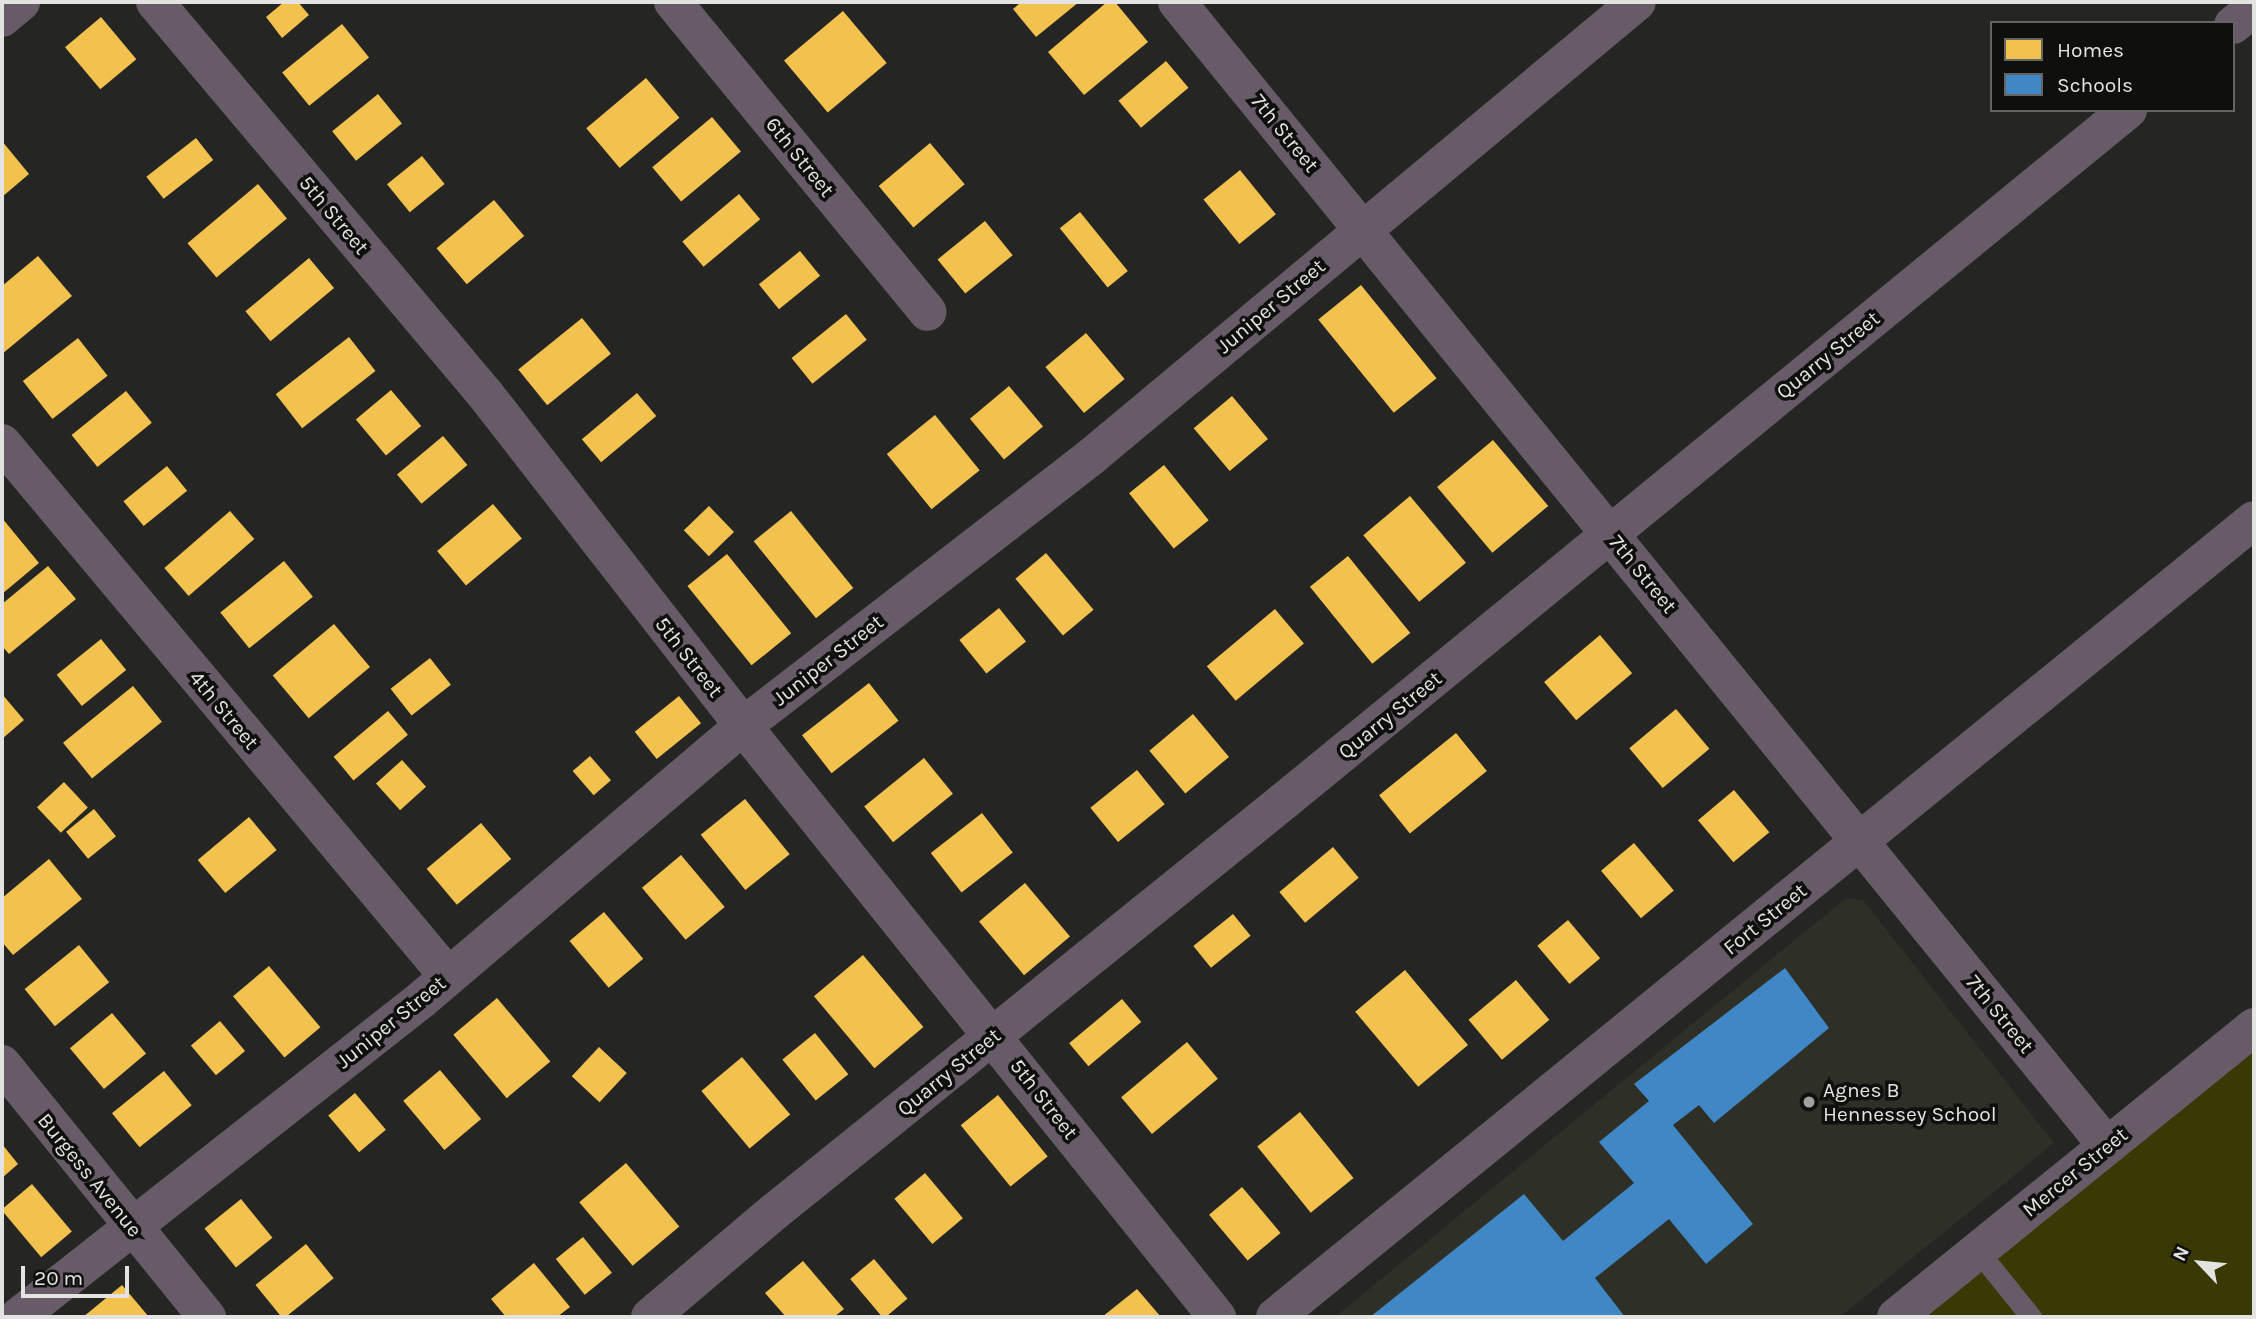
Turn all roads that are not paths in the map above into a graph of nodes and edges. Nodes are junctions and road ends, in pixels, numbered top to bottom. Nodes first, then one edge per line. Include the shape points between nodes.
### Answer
1 (21, 2) edge
2 (155, 2) edge
3 (673, 2) edge
4 (1177, 2) edge
5 (1637, 2) edge
6 (2254, 8) edge
7 (2, 18) edge
8 (2235, 23) edge
9 (2126, 112) edge
10 (1362, 230) junction
11 (928, 312) dead end
12 (2, 443) edge
13 (2254, 520) edge
14 (1611, 534) junction
15 (743, 726) junction
16 (1862, 841) junction
17 (448, 976) junction
18 (2254, 1027) edge
19 (995, 1036) junction
20 (2, 1064) edge
21 (2107, 1146) junction
22 (130, 1226) junction
23 (1978, 1251) junction
24 (18, 1317) edge
25 (207, 1317) edge
26 (650, 1317) edge
27 (1217, 1317) edge
28 (1275, 1317) edge
29 (1896, 1317) edge
30 (2031, 1317) edge

1 - 7 street
2 - 15 street, 5th Street via 485,394
3 - 11 street, 6th Street
4 - 10 street, 7th Street
5 - 10 street, Juniper Street
6 - 8 street
9 - 14 street, Quarry Street
10 - 14 street, 7th Street
10 - 15 street, Juniper Street via 1092,456
12 - 17 street, 4th Street
13 - 16 street, Fort Street
14 - 16 street, 7th Street
14 - 19 street, Quarry Street
15 - 17 street, Juniper Street
15 - 19 street, 5th Street
16 - 21 street, 7th Street
16 - 28 street, Fort Street
17 - 22 street, Juniper Street
18 - 21 street, Mercer Street
19 - 26 street, Quarry Street
19 - 27 street, 5th Street
20 - 22 street, Burgess Avenue
21 - 23 street, Mercer Street
22 - 24 street, Juniper Street
22 - 25 street, Burgess Avenue
23 - 29 street, Mercer Street
23 - 30 lane

